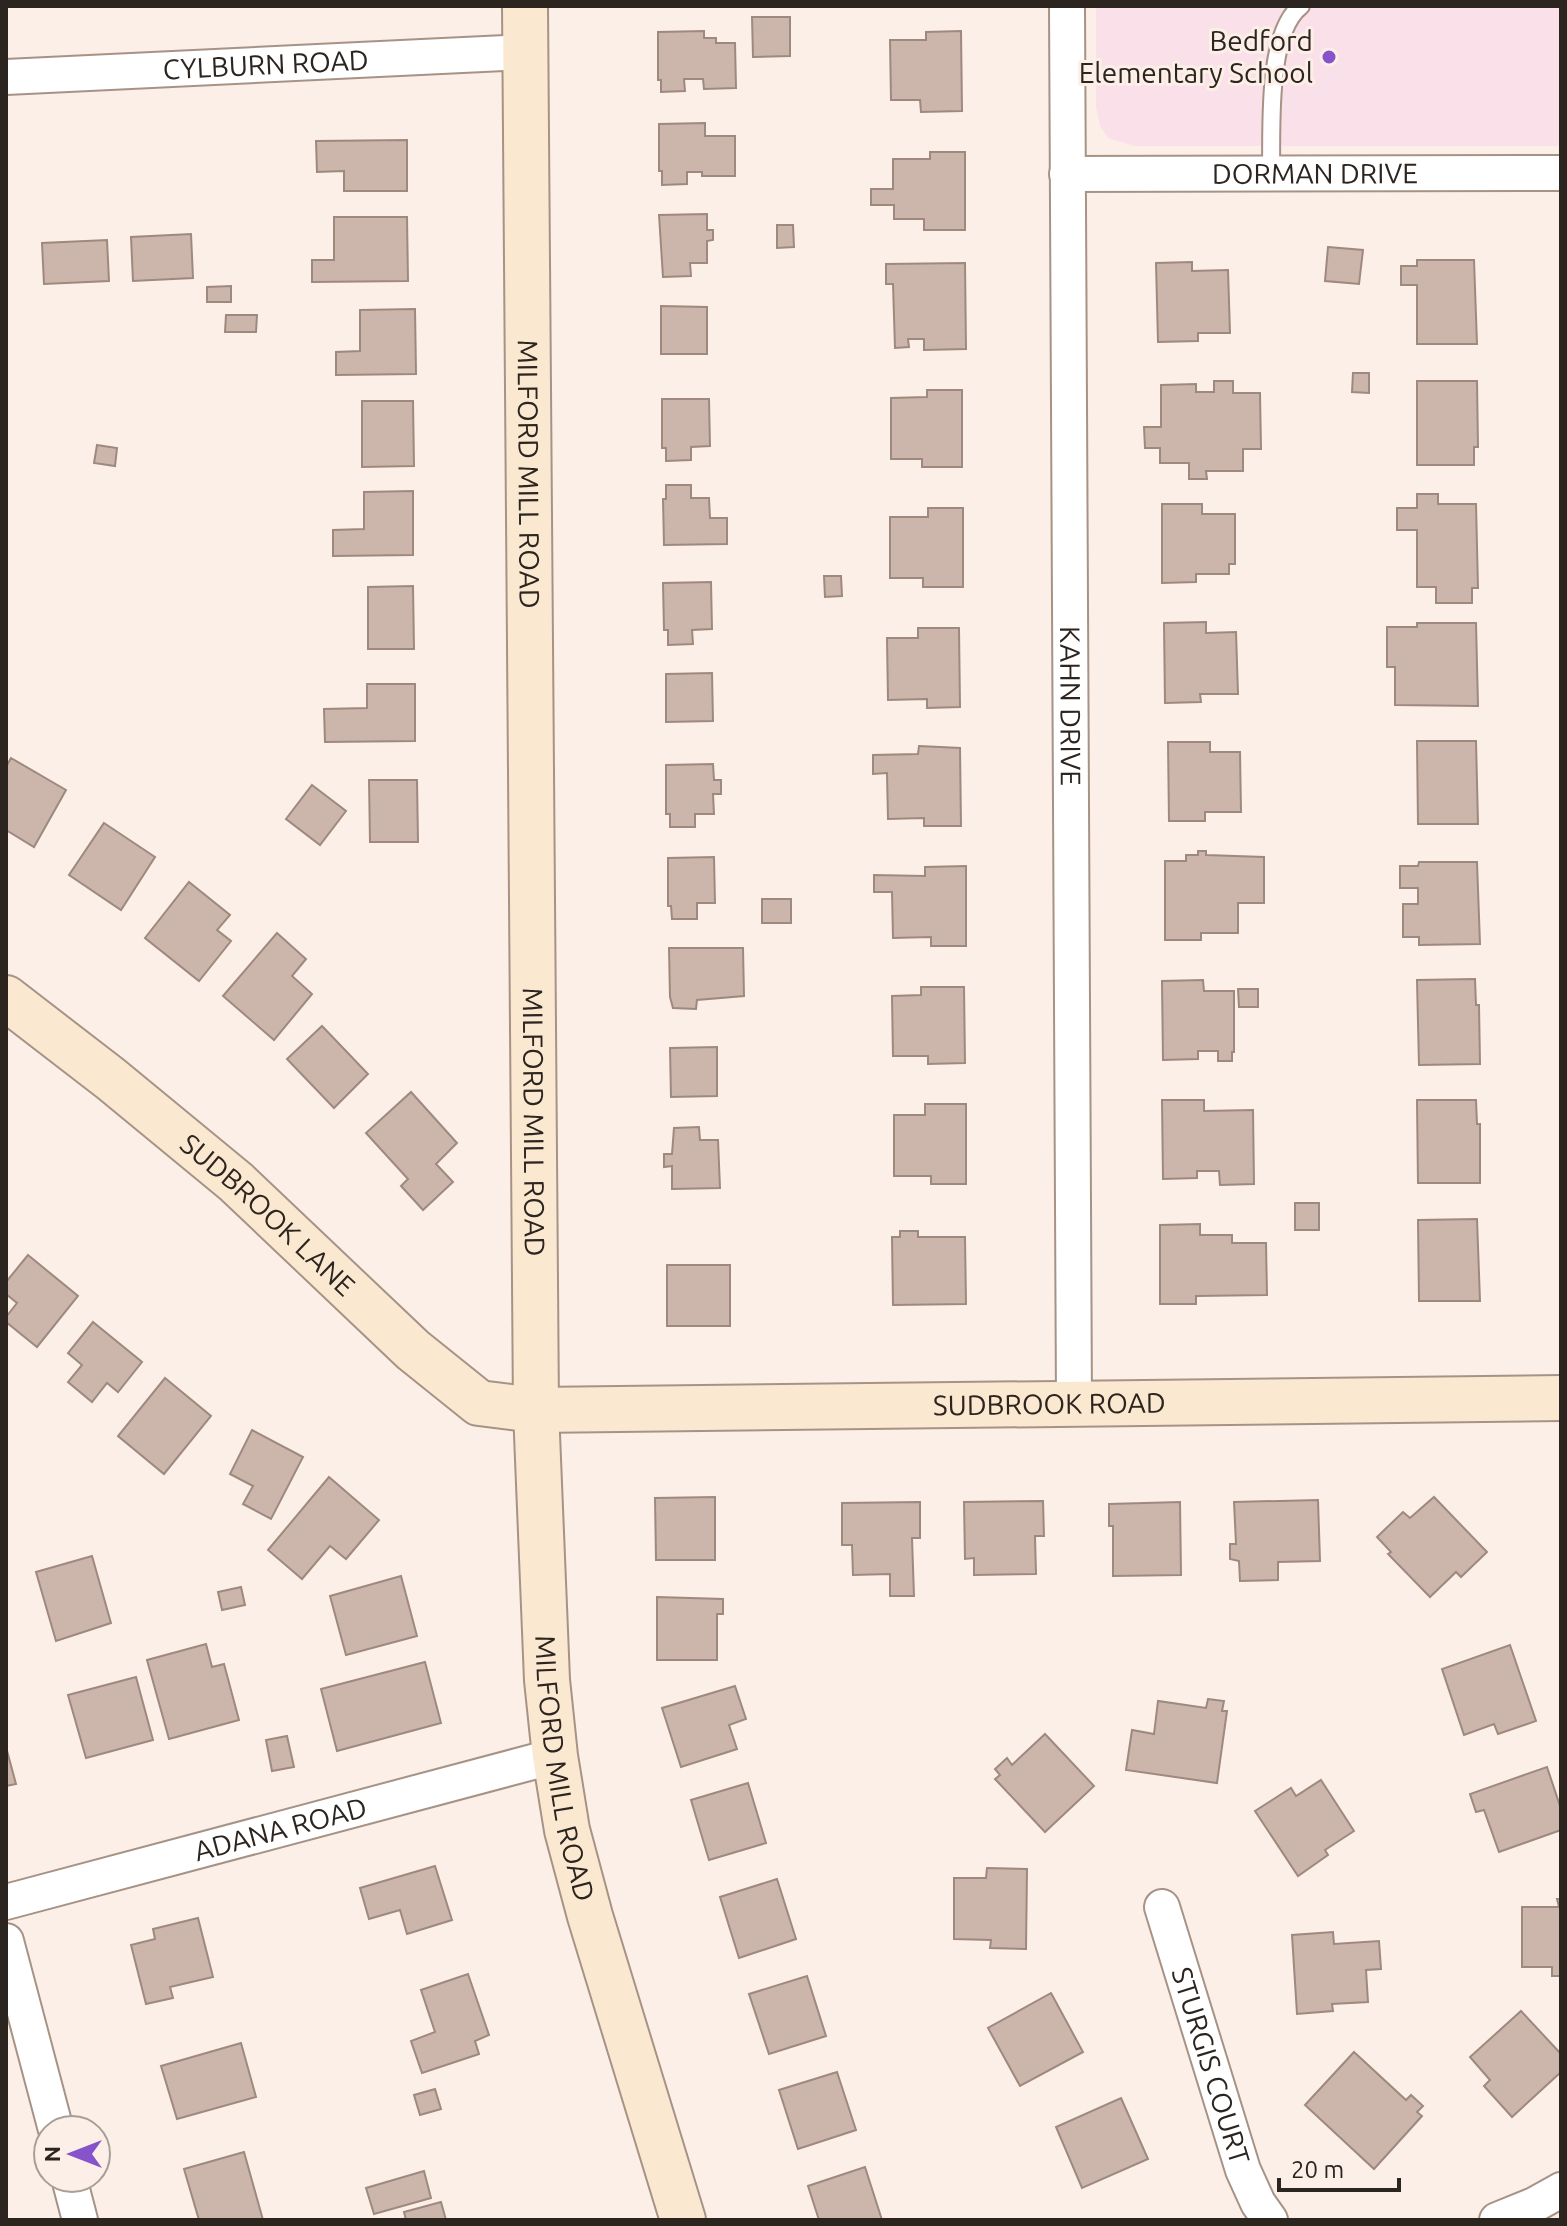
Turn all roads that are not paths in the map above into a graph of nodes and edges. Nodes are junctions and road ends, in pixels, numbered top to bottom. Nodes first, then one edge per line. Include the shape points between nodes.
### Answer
1 (525, 6) edge
2 (1067, 6) edge
3 (1290, 8) edge
4 (525, 52) junction
5 (6, 77) edge
6 (1271, 172) junction
7 (1561, 173) edge
8 (1067, 174) junction
9 (6, 998) edge
10 (1561, 1398) edge
11 (1074, 1404) junction
12 (536, 1410) junction
13 (555, 1756) junction
14 (6, 1902) edge
15 (1162, 1907) dead end
16 (6, 1941) edge
17 (52, 2114) edge
18 (1561, 2190) edge
19 (73, 2194) edge
20 (80, 2220) edge
21 (683, 2220) edge
22 (1270, 2220) edge
23 (1497, 2220) edge

1 - 4 main road, MILFORD MILL ROAD
2 - 8 street, KAHN DRIVE
3 - 6 lane via 1273,69
4 - 5 street, CYLBURN ROAD
4 - 12 main road, MILFORD MILL ROAD
6 - 7 street, DORMAN DRIVE
6 - 8 street, DORMAN DRIVE
8 - 11 street, KAHN DRIVE
9 - 12 main road, SUDBROOK LANE via 236,1182 413,1350 479,1403
10 - 11 main road, SUDBROOK ROAD
11 - 12 main road, SUDBROOK ROAD
12 - 13 main road, MILFORD MILL ROAD
13 - 14 street, ADANA ROAD
13 - 21 main road, MILFORD MILL ROAD via 567,1830 590,1916
15 - 22 street, STURGIS COURT via 1243,2170
16 - 17 street
18 - 23 street
19 - 20 street

